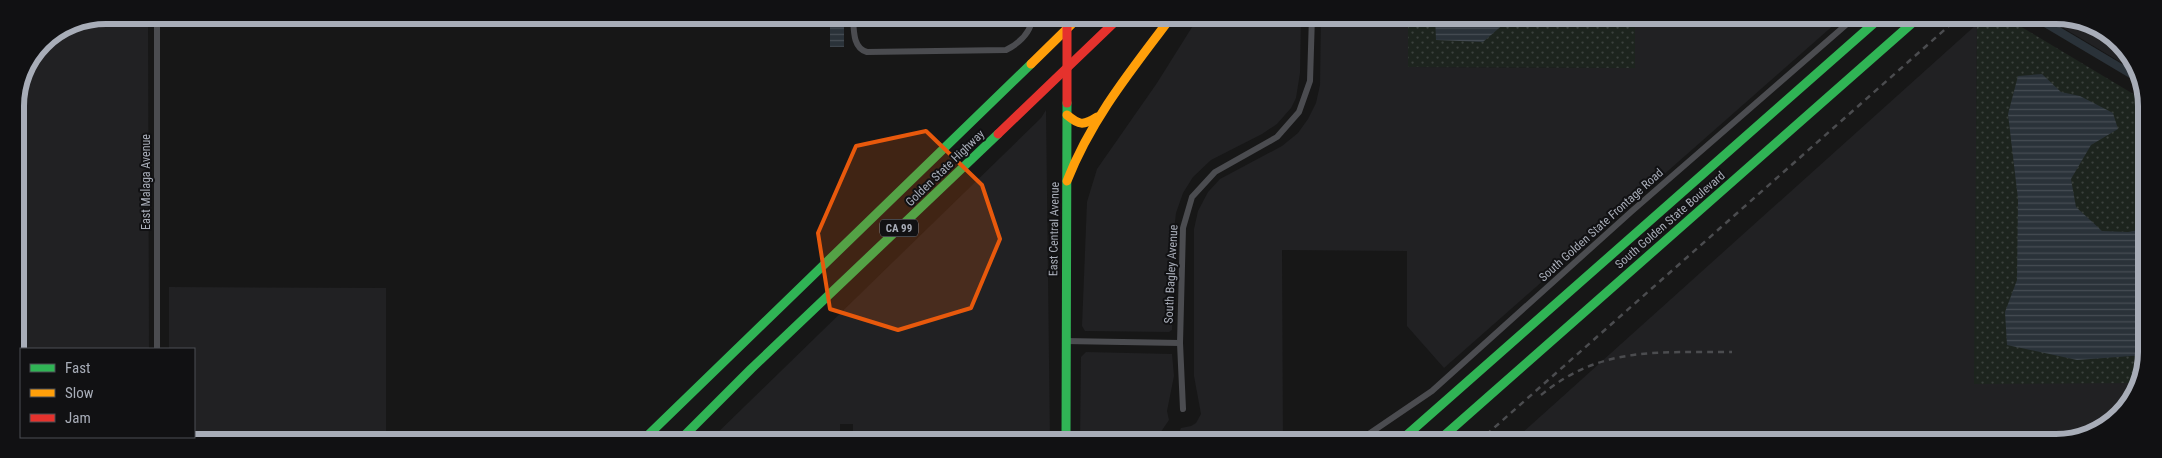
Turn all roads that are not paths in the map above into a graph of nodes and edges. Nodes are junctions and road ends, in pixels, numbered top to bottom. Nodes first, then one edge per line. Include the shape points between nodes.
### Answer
1 (157, 24) edge
2 (853, 24) edge
3 (1031, 24) edge
4 (1067, 24) edge
5 (1072, 24) edge
6 (1114, 24) edge
7 (1166, 24) edge
8 (1312, 24) edge
9 (1846, 24) edge
10 (1871, 24) edge
11 (1910, 24) edge
12 (1067, 115) junction
13 (1097, 117) junction
14 (1067, 180) junction
15 (1066, 341) junction
16 (1180, 342) junction
17 (157, 348) edge
18 (1183, 409) dead end
19 (650, 434) edge
20 (686, 434) edge
21 (1066, 434) edge
22 (1369, 434) edge
23 (1408, 434) edge
24 (1446, 434) edge

1 - 17 street, East Malaga Avenue
2 - 3 street via 858,45 867,52 1006,50 1021,41
4 - 12 main road, East Central Avenue, bridge
5 - 19 main road, Golden State Highway / CA 99
6 - 20 main road, Golden State Highway / CA 99
7 - 13 main road
8 - 16 street, South Bagley Avenue via 1310,81 1299,112 1277,137 1215,172 1192,197 1183,228
9 - 22 street, South Golden State Frontage Road via 1432,391
10 - 23 main road, South Golden State Boulevard
11 - 24 main road, South Golden State Boulevard
12 - 13 main road via 1077,123 1088,123
12 - 14 main road, East Central Avenue
13 - 14 main road
14 - 15 main road, East Central Avenue
15 - 16 street
15 - 21 main road, East Central Avenue
16 - 18 street, South Bagley Avenue

